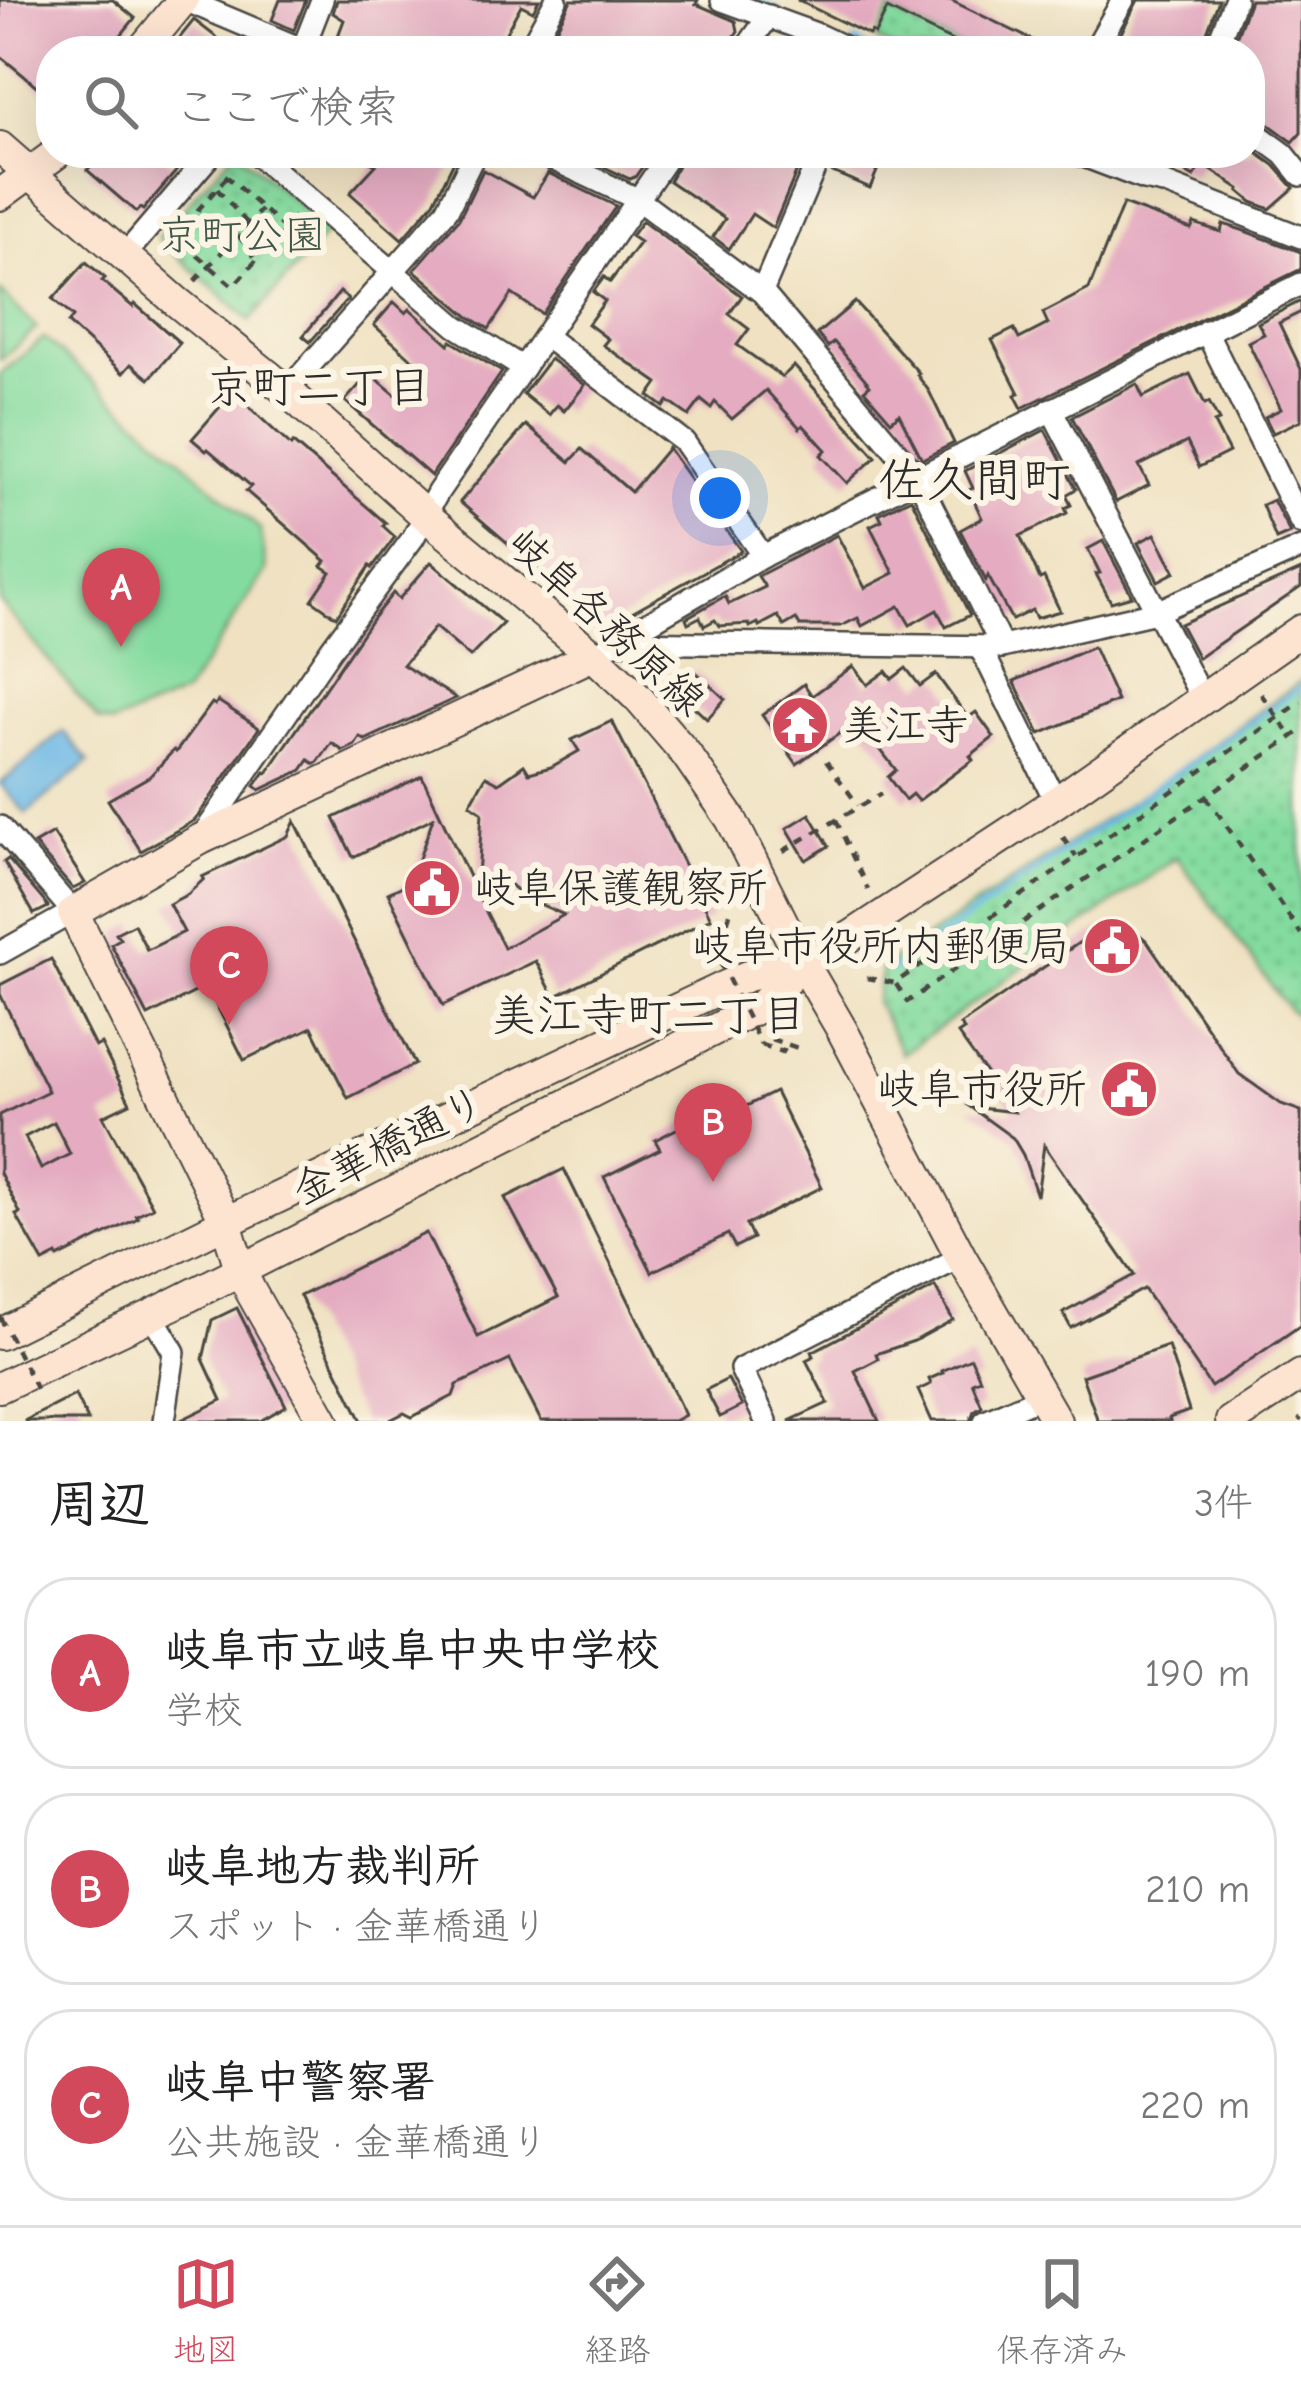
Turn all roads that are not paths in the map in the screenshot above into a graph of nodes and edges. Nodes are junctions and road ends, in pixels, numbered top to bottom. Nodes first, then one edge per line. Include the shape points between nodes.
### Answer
1 (184, 0) edge
2 (322, 0) edge
3 (556, 0) edge
4 (722, 0) edge
5 (1123, 0) edge
6 (1235, 0) edge
7 (769, 16) junction
8 (154, 36) edge
9 (269, 36) edge
10 (309, 36) edge
11 (536, 36) edge
12 (755, 36) edge
13 (816, 36) edge
14 (1108, 36) edge
15 (1221, 36) edge
16 (1265, 141) edge
17 (0, 147) edge
18 (38, 168) edge
19 (199, 168) edge
20 (273, 168) edge
21 (468, 168) edge
22 (572, 168) edge
23 (659, 168) edge
24 (815, 168) edge
25 (1115, 168) edge
26 (1149, 168) edge
27 (30, 174) junction
28 (1301, 175) edge
29 (1144, 179) junction
30 (0, 195) edge
31 (637, 199) junction
32 (1301, 236) edge
33 (125, 255) junction
34 (394, 272) junction
35 (1301, 284) edge
36 (762, 292) junction
37 (1206, 332) junction
38 (545, 336) junction
39 (523, 368) junction
40 (287, 391) junction
41 (1051, 409) junction
42 (917, 476) junction
43 (426, 516) junction
44 (1301, 524) edge
45 (1301, 548) edge
46 (763, 556) junction
47 (1156, 611) junction
48 (1301, 630) edge
49 (992, 648) junction
50 (602, 649) junction
51 (1203, 700) junction
52 (1056, 802) junction
53 (0, 827) edge
54 (201, 839) junction
55 (73, 912) junction
56 (0, 953) edge
57 (803, 963) junction
58 (226, 1222) junction
59 (961, 1257) junction
60 (240, 1269) junction
61 (152, 1315) junction
62 (0, 1334) edge
63 (1299, 1382) edge
64 (0, 1387) edge
65 (1049, 1408) edge
66 (320, 1420) edge
67 (164, 1421) edge
68 (766, 1421) edge
69 (985, 1421) edge
70 (1231, 1421) edge

1 - 8 main road
1 - 9 street
2 - 10 street
3 - 11 street
4 - 7 street
5 - 14 street
6 - 15 street
7 - 12 street
7 - 13 street
16 - 28 street
17 - 27 main road, 岐阜各務原線
18 - 27 main road
19 - 33 street
20 - 34 street
21 - 34 street via 447,210
22 - 31 street
23 - 31 street
24 - 36 street
25 - 29 street
26 - 29 street
27 - 30 main road
27 - 33 main road, 岐阜各務原線
29 - 32 street
31 - 36 street
31 - 38 street
33 - 40 main road, 岐阜各務原線
34 - 39 street via 456,326
34 - 40 street
35 - 37 street
36 - 42 street
37 - 41 street
37 - 44 street
38 - 39 street
38 - 46 street via 684,442
39 - 43 street
40 - 43 main road, 岐阜各務原線
41 - 42 street
41 - 47 street
42 - 46 street
42 - 49 street
43 - 50 main road, 岐阜各務原線
43 - 54 street
45 - 47 street
46 - 50 street
47 - 49 street
47 - 51 street
48 - 51 main road, 金華橋通り
49 - 50 street
49 - 52 street
50 - 54 main road
50 - 57 main road, 岐阜各務原線 via 731,819
51 - 52 main road, 金華橋通り
52 - 57 main road, 金華橋通り
53 - 55 street
54 - 55 main road
55 - 56 street
55 - 58 main road
57 - 58 main road, 金華橋通り via 747,976
57 - 59 main road, 岐阜各務原線
57 - 60 main road, 金華橋通り via 761,1006
58 - 60 main road
58 - 62 main road, 金華橋通り
59 - 65 main road, 岐阜各務原線
59 - 68 street via 741,1369
60 - 61 main road, 金華橋通り
60 - 66 main road
61 - 64 main road, 金華橋通り
61 - 67 street via 174,1352
63 - 70 main road
65 - 69 street

